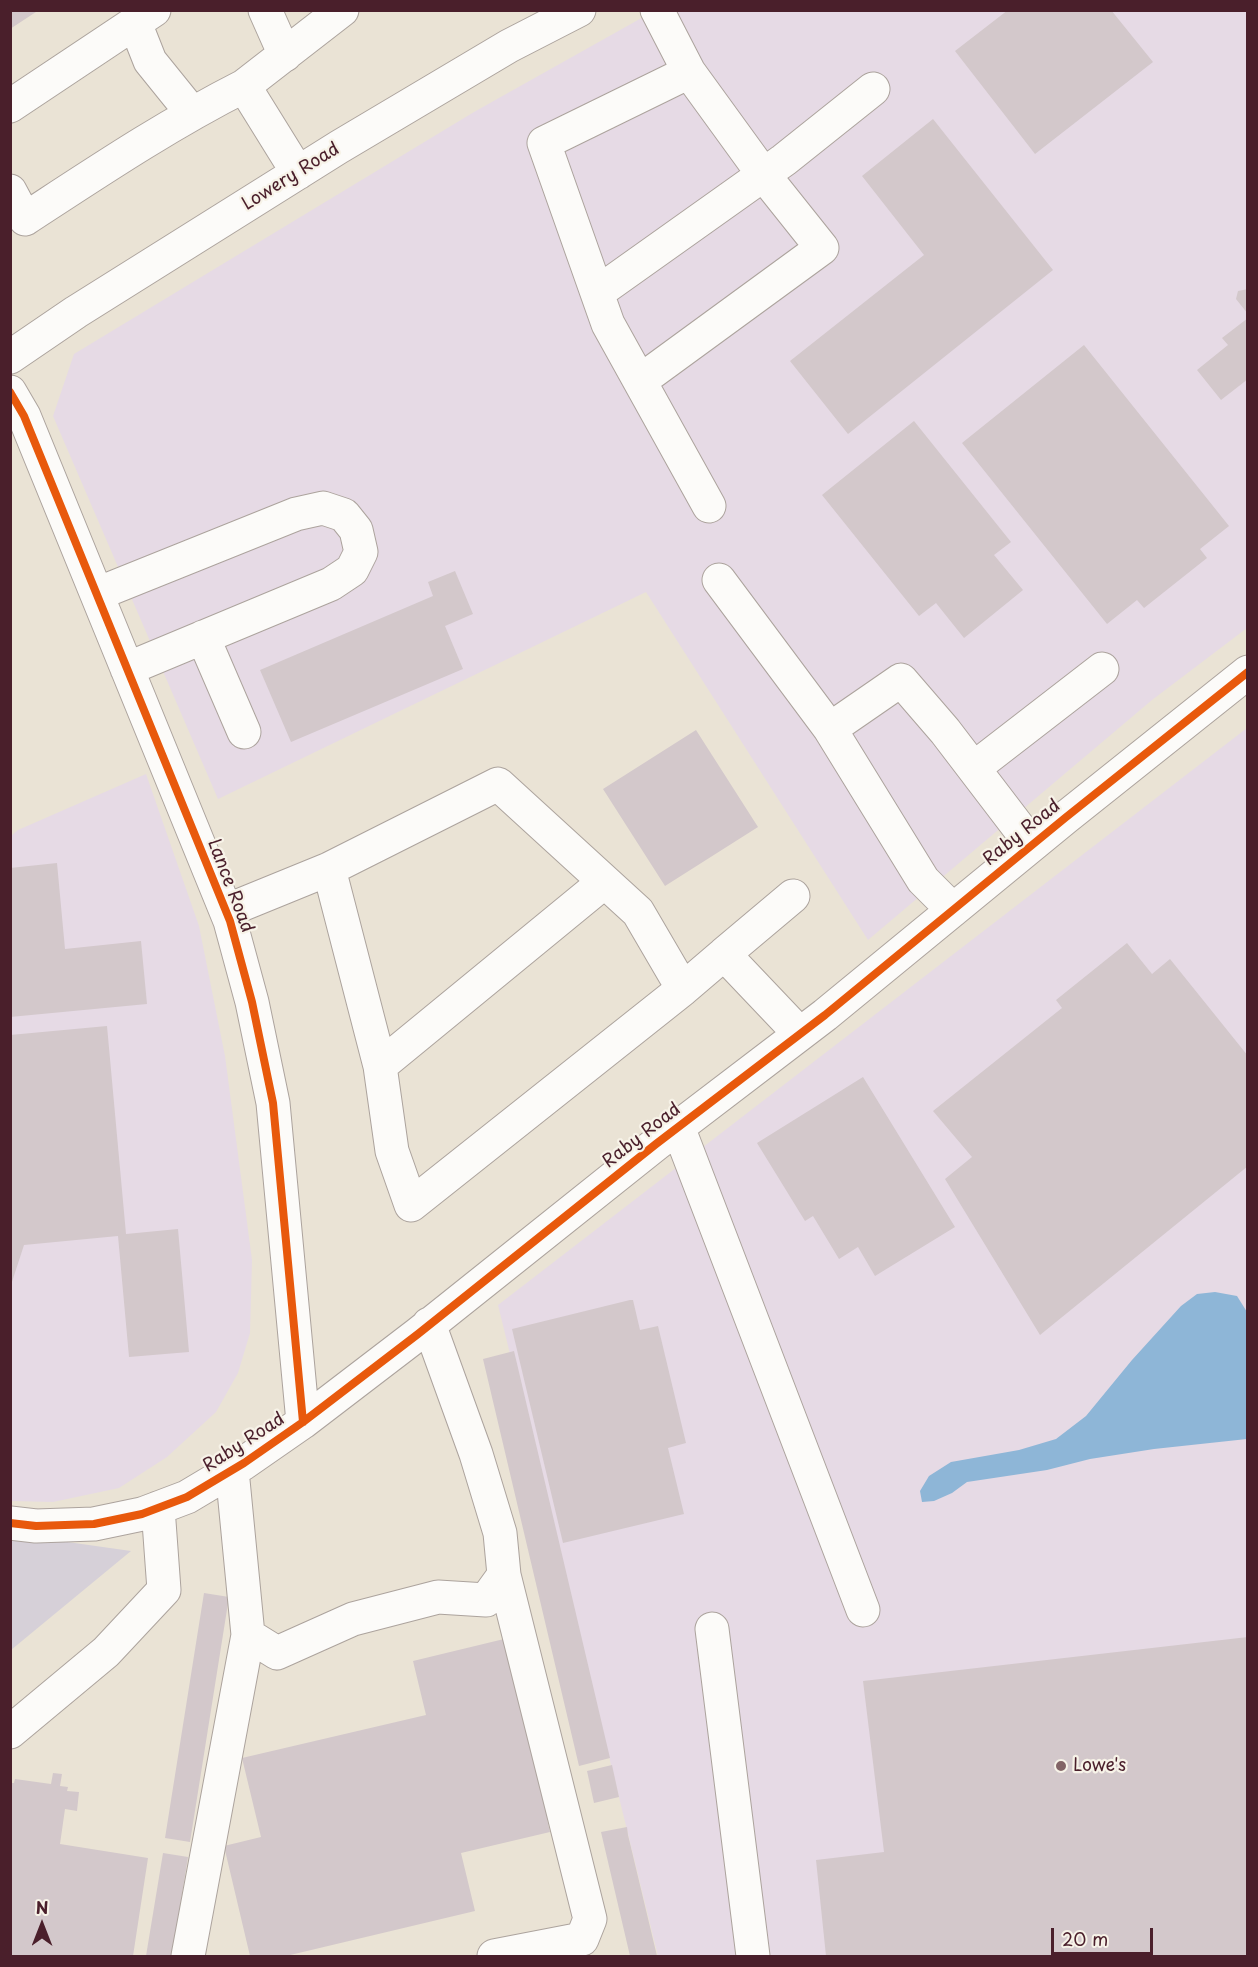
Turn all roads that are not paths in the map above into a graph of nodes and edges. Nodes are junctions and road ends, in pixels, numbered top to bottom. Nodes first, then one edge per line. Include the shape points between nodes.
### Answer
1 (265, 10) edge
2 (342, 10) edge
3 (579, 10) edge
4 (657, 10) edge
5 (144, 17) edge
6 (285, 55) junction
7 (688, 72) junction
8 (244, 86) junction
9 (873, 89) dead end
10 (10, 106) edge
11 (192, 113) junction
12 (298, 172) junction
13 (763, 174) junction
14 (10, 191) edge
15 (597, 293) junction
16 (10, 357) edge
17 (640, 381) junction
18 (10, 392) edge
19 (709, 506) dead end
20 (719, 580) dead end
21 (97, 594) junction
22 (203, 637) junction
23 (127, 669) junction
24 (1102, 669) dead end
25 (1248, 672) edge
26 (830, 729) junction
27 (244, 732) dead end
28 (974, 768) junction
29 (1032, 845) junction
30 (329, 869) junction
31 (603, 883) junction
32 (793, 896) dead end
33 (953, 910) junction
34 (226, 911) junction
35 (724, 954) junction
36 (683, 989) junction
37 (800, 1034) junction
38 (380, 1066) junction
39 (678, 1127) junction
40 (429, 1324) junction
41 (303, 1422) junction
42 (232, 1470) junction
43 (158, 1508) junction
44 (10, 1523) edge
45 (504, 1575) junction
46 (862, 1610) dead end
47 (712, 1629) dead end
48 (249, 1635) junction
49 (10, 1732) edge
50 (189, 1956) edge
51 (494, 1956) edge
52 (753, 1956) edge

1 - 6 street
2 - 6 street
3 - 12 street, Lowery Road via 509,46
4 - 7 street
5 - 10 street
5 - 11 street via 150,61
6 - 8 street
7 - 13 street
7 - 15 street via 543,143
8 - 11 street
8 - 12 street
9 - 13 street
11 - 14 street via 25,219
12 - 16 street, Lowery Road
13 - 15 street
13 - 17 street via 822,248
15 - 17 street via 608,324
17 - 19 street
18 - 21 street, Lance Road via 24,416
20 - 26 street
21 - 22 street via 296,514 323,508 344,515 356,530 361,552 352,570 331,584
21 - 23 street, Lance Road
22 - 23 street
22 - 27 street
23 - 34 street, Lance Road
24 - 28 street
25 - 29 street, Raby Road
26 - 28 street via 901,680
26 - 33 street via 923,880
28 - 29 street
29 - 33 street, Raby Road
30 - 31 street via 498,784
30 - 34 street
30 - 38 street
31 - 36 street via 638,912
31 - 38 street
32 - 35 street
33 - 37 street, Raby Road
34 - 41 street, Lance Road via 252,1002 273,1102
35 - 36 street
35 - 37 street
36 - 38 street via 411,1205 392,1151
37 - 39 street, Raby Road
39 - 40 street, Raby Road
39 - 46 street
40 - 41 street, Raby Road
40 - 45 street via 500,1533
41 - 42 street, Raby Road
42 - 43 street, Raby Road via 187,1497
42 - 48 street
43 - 44 street, Raby Road via 94,1524
43 - 49 street via 164,1590 106,1652
45 - 48 street via 486,1600 438,1597 353,1618 277,1653
45 - 51 street via 590,1919 582,1939
47 - 52 street
48 - 50 street

